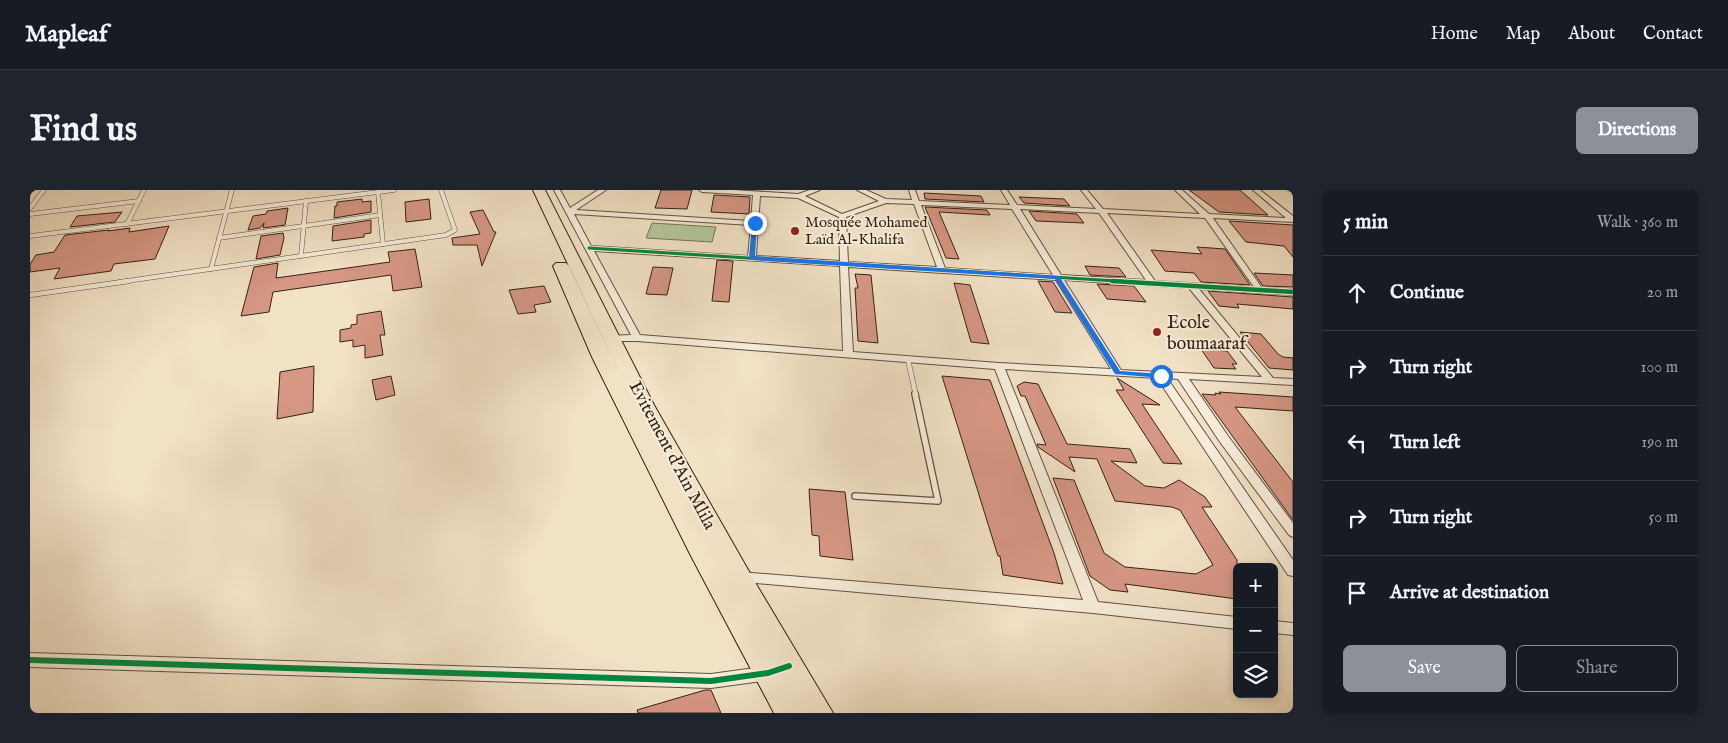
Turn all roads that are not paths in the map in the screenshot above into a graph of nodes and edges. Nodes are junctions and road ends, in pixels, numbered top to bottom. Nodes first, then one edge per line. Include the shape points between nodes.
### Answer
1 (44, 190) edge
2 (144, 190) edge
3 (150, 190) edge
4 (232, 190) edge
5 (394, 190) edge
6 (441, 190) edge
7 (528, 190) edge
8 (539, 190) edge
9 (557, 190) edge
10 (603, 190) edge
11 (702, 190) edge
12 (816, 190) edge
13 (860, 190) edge
14 (912, 190) edge
15 (1004, 190) edge
16 (1084, 190) edge
17 (1178, 190) edge
18 (1256, 190) edge
19 (378, 192) junction
20 (771, 192) edge
21 (757, 193) junction
22 (799, 196) junction
23 (885, 200) junction
24 (139, 201) junction
25 (306, 201) junction
26 (916, 202) junction
27 (1016, 207) junction
28 (30, 208) edge
29 (225, 211) junction
30 (569, 212) junction
31 (1102, 212) junction
32 (30, 214) edge
33 (380, 215) junction
34 (842, 216) junction
35 (1208, 218) junction
36 (1293, 220) edge
37 (755, 223) junction
38 (127, 224) junction
39 (303, 226) junction
40 (30, 236) edge
41 (219, 238) junction
42 (383, 244) junction
43 (589, 248) junction
44 (300, 256) junction
45 (752, 258) junction
46 (845, 264) junction
47 (211, 269) junction
48 (942, 270) junction
49 (1057, 277) junction
50 (1152, 283) junction
51 (1192, 286) junction
52 (1260, 290) junction
53 (1293, 292) edge
54 (30, 295) edge
55 (637, 338) junction
56 (603, 339) junction
57 (848, 355) junction
58 (908, 360) junction
59 (999, 366) junction
60 (1118, 373) junction
61 (1161, 376) junction
62 (1182, 377) junction
63 (1268, 380) junction
64 (1293, 382) edge
65 (855, 496) dead end
66 (1293, 532) edge
67 (1293, 571) edge
68 (739, 577) junction
69 (1093, 606) junction
70 (1233, 623) edge
71 (1278, 627) edge
72 (1293, 629) edge
73 (30, 660) edge
74 (789, 666) junction
75 (768, 673) junction
76 (790, 713) edge
77 (818, 713) edge

1 - 28 lane
2 - 3 lane
2 - 24 lane
4 - 29 lane
5 - 19 lane
6 - 42 lane via 455,230 446,235
7 - 56 highway, Evitement d'Ain Mlila
8 - 56 highway, Evitement d'Ain Mlila
9 - 30 street
10 - 30 street
11 - 21 street
12 - 22 street
13 - 23 street
14 - 26 street
15 - 27 street
16 - 31 street
17 - 35 street
18 - 36 street
19 - 25 lane
19 - 33 lane
20 - 21 street
20 - 22 street
21 - 37 street
22 - 34 street
23 - 26 street
23 - 34 street
24 - 32 lane
24 - 38 lane
25 - 29 lane
25 - 39 lane
26 - 27 street
26 - 48 street
27 - 31 street
27 - 49 street
29 - 38 lane
29 - 41 lane
30 - 37 street
30 - 43 street
31 - 35 street
31 - 50 street
33 - 39 lane
33 - 42 lane
34 - 46 street
35 - 36 street
35 - 52 street
37 - 45 street
38 - 40 lane
39 - 41 lane
39 - 44 lane
41 - 47 lane
42 - 44 lane
43 - 45 street
43 - 55 street
44 - 47 lane
45 - 46 street
46 - 48 street
46 - 57 street
47 - 54 lane
48 - 49 street
49 - 50 street
49 - 60 street
50 - 51 street
51 - 52 street
51 - 63 street
52 - 53 street
55 - 56 street
55 - 57 street
56 - 68 highway, Evitement d'Ain Mlila via 644,405
56 - 75 highway, Evitement d'Ain Mlila via 702,556
57 - 58 street
58 - 59 street
58 - 65 lane via 938,501
59 - 60 street
59 - 69 street
60 - 61 street
61 - 62 street
61 - 67 street
62 - 63 street
62 - 66 street
63 - 64 street
68 - 69 street
68 - 74 highway, Evitement d'Ain Mlila
69 - 70 street
71 - 72 street
73 - 75 street via 711,680
74 - 75 street
74 - 77 highway, Evitement d'Ain Mlila
75 - 76 highway, Evitement d'Ain Mlila

